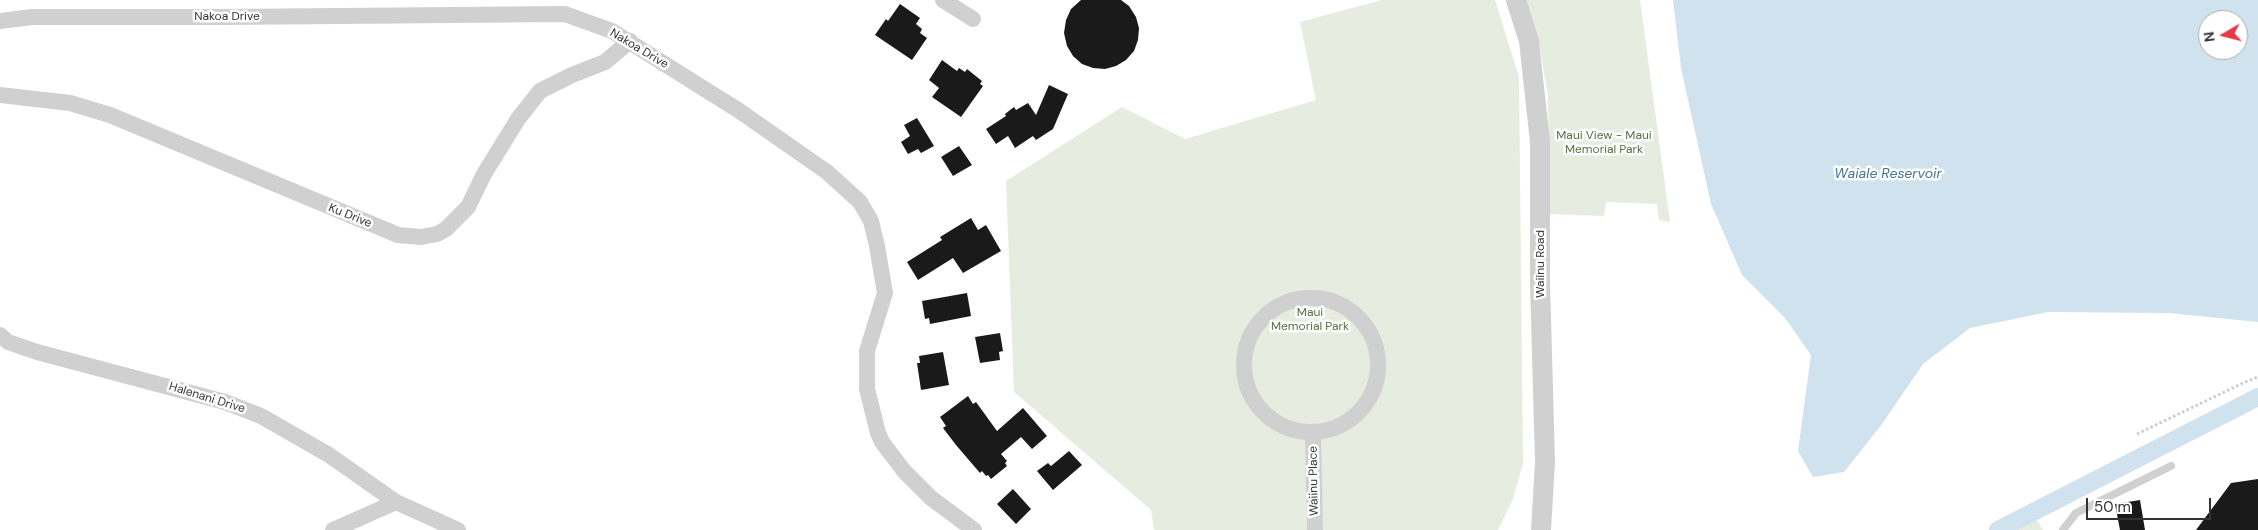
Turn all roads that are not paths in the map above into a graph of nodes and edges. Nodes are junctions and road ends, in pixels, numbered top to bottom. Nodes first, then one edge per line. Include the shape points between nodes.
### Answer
1 (943, 0) edge
2 (1516, 0) edge
3 (973, 19) dead end
4 (0, 21) edge
5 (630, 41) junction
6 (0, 95) edge
7 (3, 344) edge
8 (1313, 433) junction
9 (2171, 466) dead end
10 (396, 502) junction
11 (333, 530) edge
12 (458, 530) edge
13 (974, 530) edge
14 (1315, 530) edge
15 (1541, 530) edge
16 (2062, 530) edge

1 - 3 street
2 - 15 street, Waiinu Road via 1529,41 1540,142 1544,462
4 - 5 street, Nakoa Drive via 32,17 565,14
5 - 6 street, Ku Drive via 605,62 540,91 513,127 468,207 446,229 421,237 398,235 110,115 70,103
5 - 13 street, Nakoa Drive via 819,166 860,202 871,221 885,293 867,351 867,389 878,433 904,471 931,498
7 - 10 street, Halenani Drive via 225,402 261,416 329,455
8 - 8 street, Waiinu Place via 1338,427 1360,411 1374,389 1378,362 1372,336 1357,315 1334,301 1308,296 1283,302 1261,318 1247,340 1243,367 1249,392 1264,414 1287,428
8 - 14 street, Waiinu Place
9 - 16 lane via 2076,513
10 - 11 street
10 - 12 street, Halenani Drive

